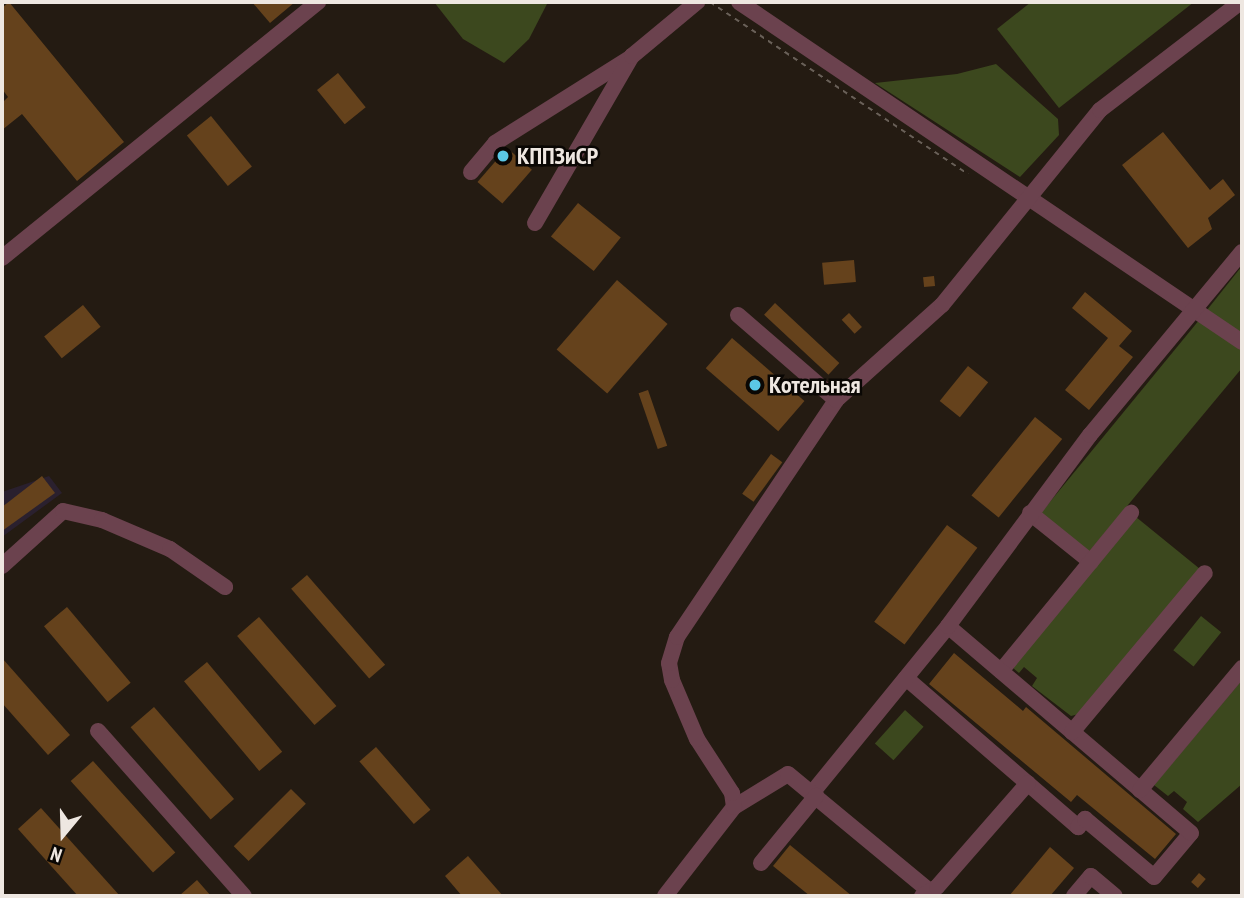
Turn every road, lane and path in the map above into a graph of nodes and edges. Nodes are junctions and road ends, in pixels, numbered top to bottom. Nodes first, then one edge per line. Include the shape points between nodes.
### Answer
1 (318, 2) edge
2 (697, 2) edge
3 (709, 2) edge
4 (739, 2) edge
5 (1241, 2) edge
6 (632, 56) junction
7 (471, 172) dead end
8 (975, 179) dead end
9 (1031, 195) junction
10 (535, 223) dead end
11 (1242, 252) edge
12 (2, 258) edge
13 (1195, 310) junction
14 (738, 315) dead end
15 (1242, 342) edge
16 (836, 400) junction
17 (1030, 513) junction
18 (1131, 513) dead end
19 (1091, 562) junction
20 (2, 566) edge
21 (1205, 573) dead end
22 (225, 587) dead end
23 (948, 626) junction
24 (1242, 668) edge
25 (1001, 671) junction
26 (906, 678) junction
27 (98, 731) dead end
28 (1072, 732) junction
29 (1028, 783) junction
30 (1140, 790) junction
31 (814, 794) junction
32 (734, 807) junction
33 (761, 863) dead end
34 (924, 893) edge
35 (244, 896) edge
36 (665, 896) edge
37 (1074, 896) edge
38 (1115, 896) edge

1 - 12 street
2 - 6 street
3 - 8 path
4 - 9 street
5 - 9 street via 1100,110 1071,140
6 - 7 street via 495,143
6 - 10 street
9 - 13 street
9 - 16 street via 942,305
11 - 13 street
13 - 15 street
13 - 17 street
14 - 16 street
16 - 32 street via 671,650 672,680 697,739 732,793
17 - 19 street
17 - 23 street
18 - 19 street
19 - 25 street
20 - 22 street via 63,511 102,520 170,549
21 - 28 street
23 - 25 street
23 - 26 street
24 - 30 street
25 - 28 street
26 - 29 street
26 - 31 street
27 - 35 street
28 - 30 street
29 - 30 street via 1079,827 1085,819 1154,877 1191,833
29 - 34 street via 937,887
31 - 32 street via 789,774
31 - 33 street
31 - 34 street
32 - 36 street
37 - 38 street via 1091,876

